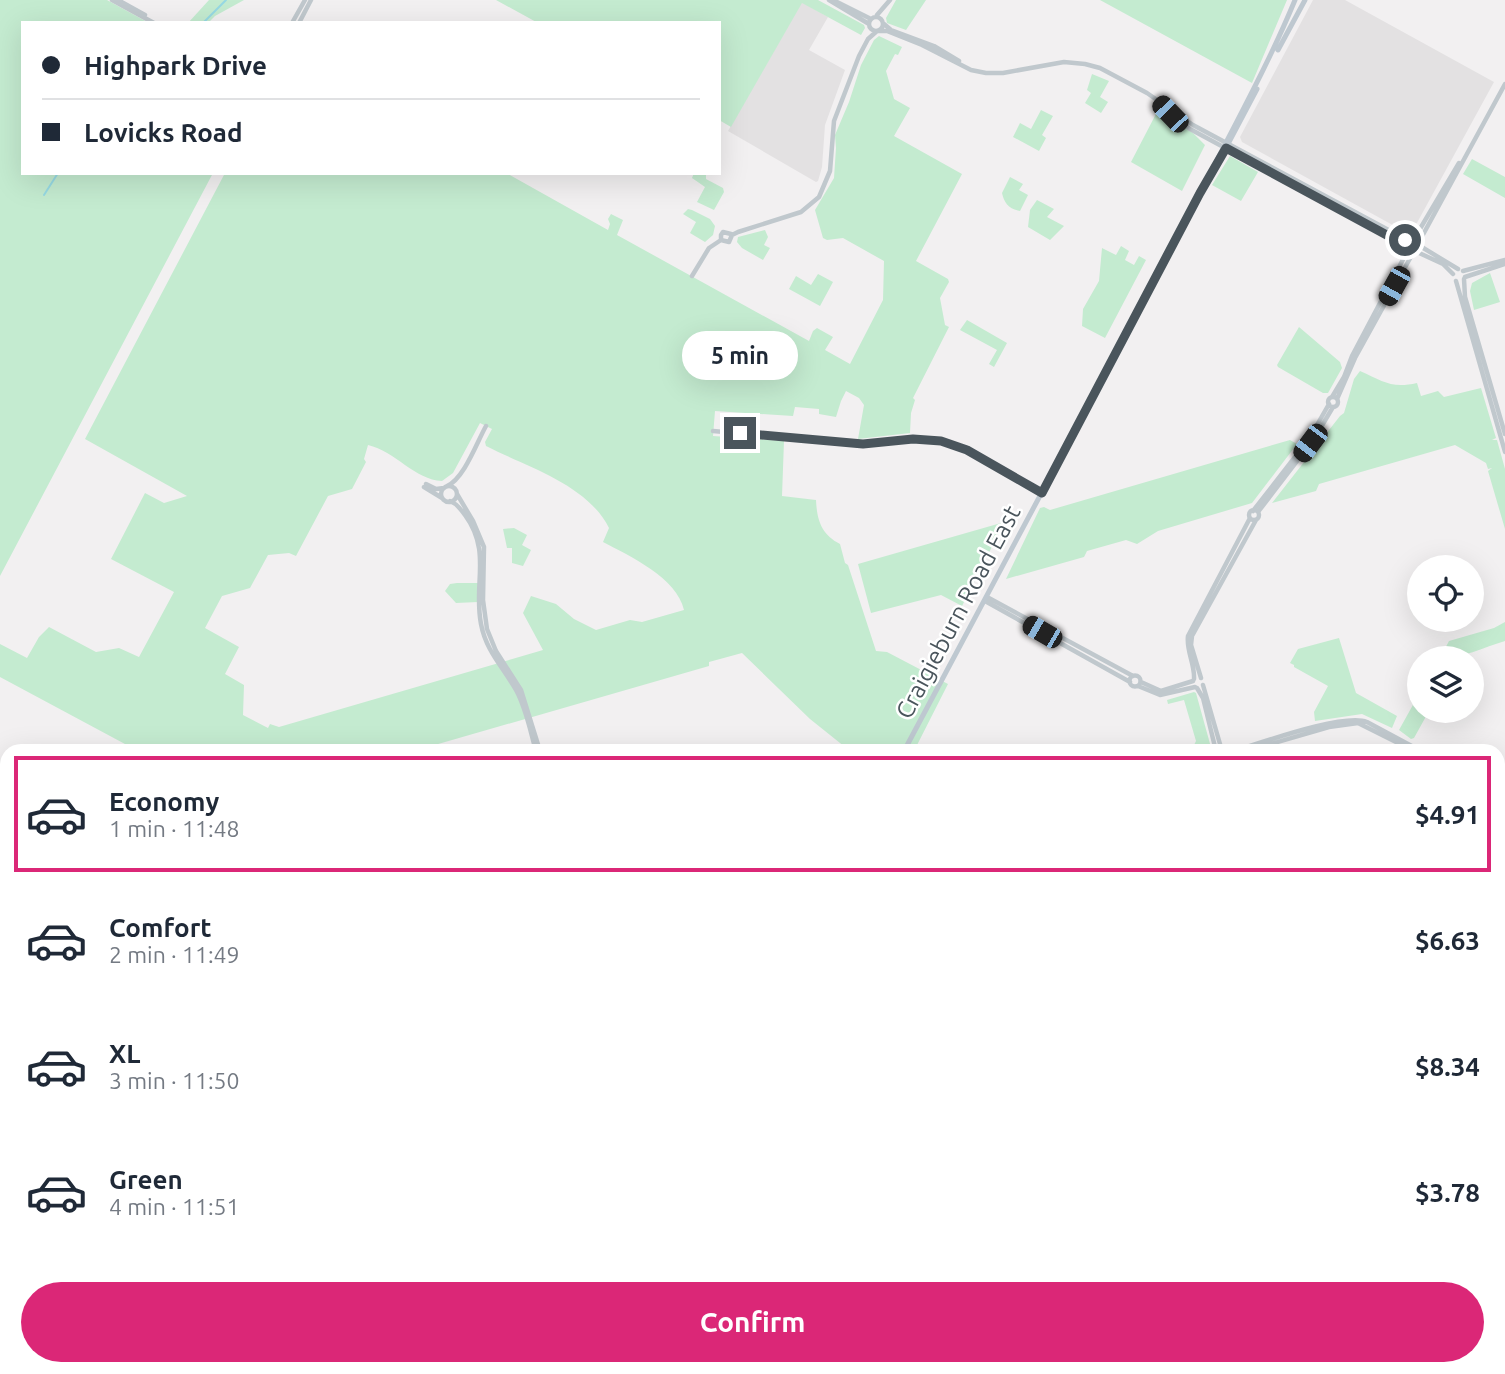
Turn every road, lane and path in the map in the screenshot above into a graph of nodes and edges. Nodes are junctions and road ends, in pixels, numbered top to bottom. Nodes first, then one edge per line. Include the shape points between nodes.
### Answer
1 (112, 0) edge
2 (118, 0) edge
3 (304, 0) edge
4 (311, 0) edge
5 (831, 0) edge
6 (890, 0) edge
7 (1295, 0) edge
8 (1305, 0) edge
9 (885, 8) junction
10 (150, 21) edge
11 (156, 21) edge
12 (293, 21) edge
13 (300, 21) edge
14 (872, 22) junction
15 (883, 22) junction
16 (878, 31) junction
17 (909, 38) junction
18 (868, 39) junction
19 (1505, 84) edge
20 (1226, 145) junction
21 (1413, 246) junction
22 (1505, 262) edge
23 (1460, 270) junction
24 (1453, 274) junction
25 (692, 276) dead end
26 (1465, 278) junction
27 (1456, 281) junction
28 (486, 426) dead end
29 (713, 431) dead end
30 (1505, 434) edge
31 (1505, 452) edge
32 (461, 473) junction
33 (446, 487) junction
34 (1042, 493) junction
35 (457, 494) junction
36 (443, 498) junction
37 (450, 501) junction
38 (1256, 511) junction
39 (1253, 519) junction
40 (986, 599) junction
41 (1201, 678) junction
42 (1132, 679) junction
43 (1139, 684) junction
44 (1195, 684) junction
45 (1203, 685) junction
46 (1391, 736) junction
47 (536, 744) edge
48 (536, 744) edge
49 (908, 744) edge
50 (1214, 744) edge
51 (1220, 744) edge
52 (1263, 744) edge
53 (1403, 744) edge
54 (1407, 744) edge

1 - 10 street
2 - 11 street
3 - 12 street
4 - 13 street
5 - 14 street
6 - 9 street
7 - 20 main road, Craigieburn Road East
8 - 20 main road, Craigieburn Road East
9 - 14 street
9 - 15 street
14 - 15 street
14 - 16 street
14 - 18 street
15 - 16 street
15 - 17 street
16 - 17 street
16 - 18 street
17 - 20 street via 980,72 998,74 1058,62 1085,64 1113,74 1160,103 1181,123
18 - 25 street via 832,127 830,171 819,197 801,212 731,234 729,243 721,240 709,248
19 - 21 street
20 - 21 street
20 - 34 main road, Craigieburn Road East
21 - 23 street
21 - 24 street
21 - 38 street via 1334,398 1338,404 1331,406 1314,439
22 - 23 street
22 - 26 street
23 - 24 street
23 - 26 street
24 - 27 street
26 - 27 street
26 - 30 street via 1465,297
27 - 31 street
28 - 32 street
29 - 34 street via 863,444 941,441 967,450
32 - 33 street
32 - 35 street
33 - 35 street via 454,487
33 - 36 street
33 - 36 street via 425,486
34 - 40 main road, Craigieburn Road East
35 - 37 street
35 - 47 street via 484,547 484,608 491,641 521,690
36 - 37 street
37 - 48 street via 458,505 478,539 481,624 491,654 521,699
38 - 39 street via 1259,516
38 - 39 street via 1250,513
39 - 41 street via 1192,636
39 - 44 street via 1188,636
40 - 42 street
40 - 49 main road, Craigieburn Road East
41 - 44 street
41 - 45 street
42 - 43 street via 1133,686
42 - 43 street via 1138,677
43 - 44 street via 1161,691
44 - 45 street
44 - 50 street
45 - 51 street
46 - 52 street via 1358,719
46 - 53 street
46 - 54 street

